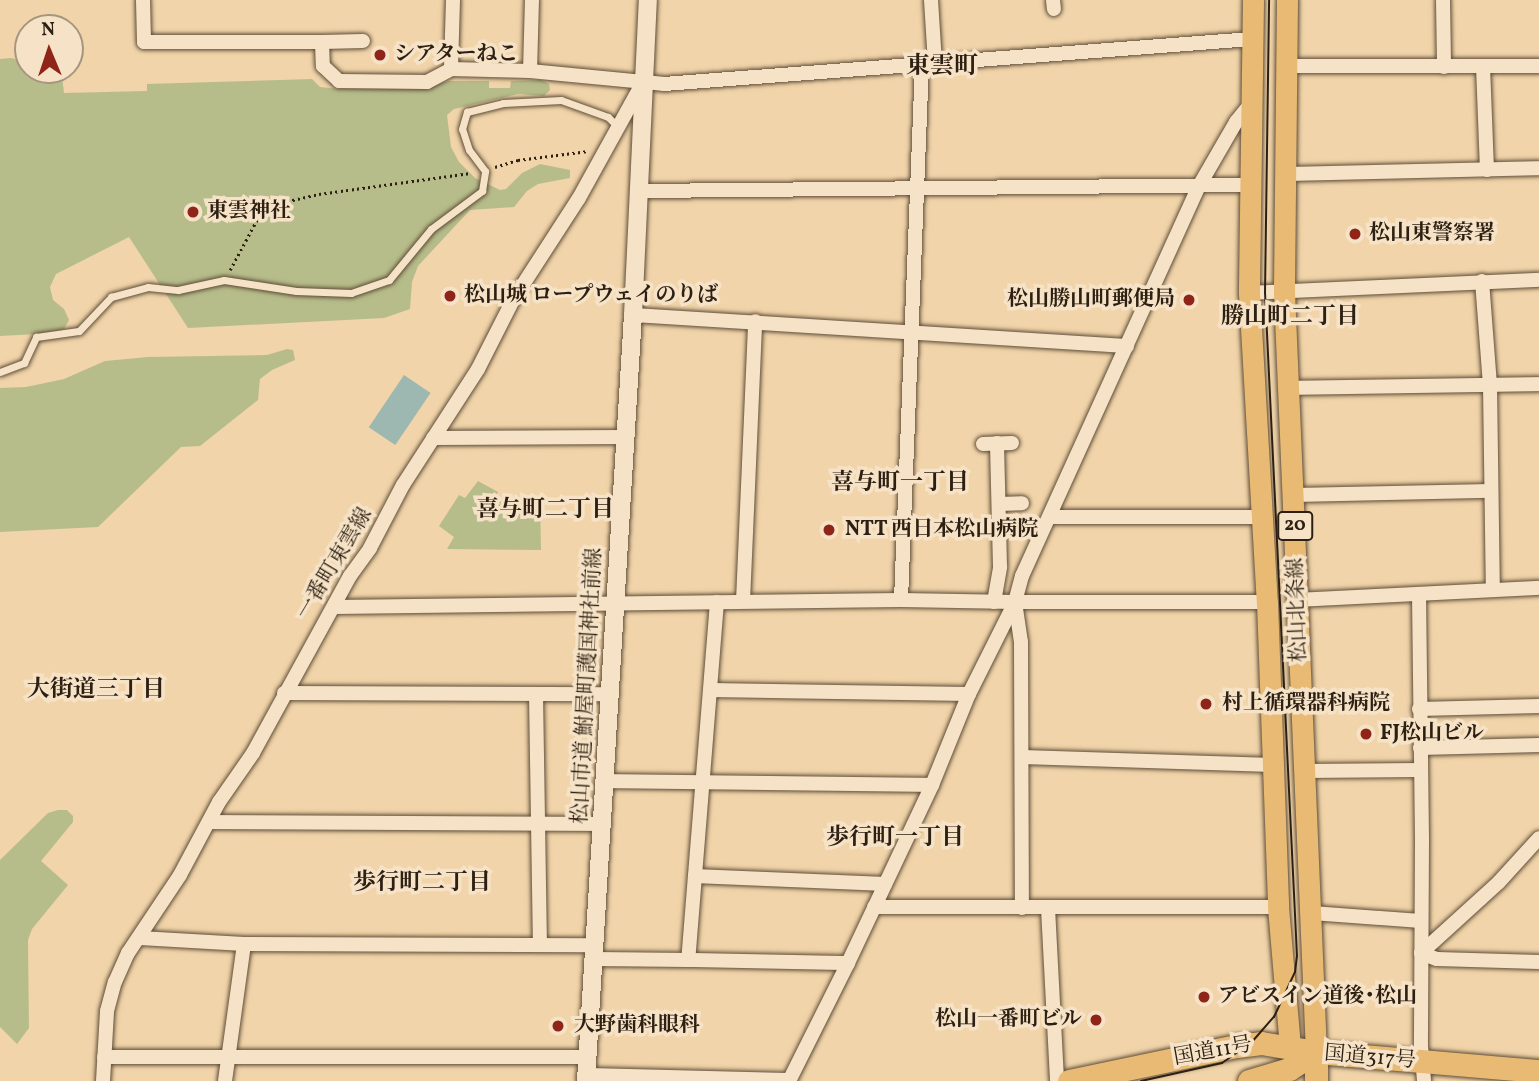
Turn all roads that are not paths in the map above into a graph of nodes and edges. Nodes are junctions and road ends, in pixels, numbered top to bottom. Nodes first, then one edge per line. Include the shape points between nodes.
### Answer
1 (143, 0) edge
2 (453, 0) edge
3 (532, 0) edge
4 (648, 0) edge
5 (931, 0) edge
6 (1253, 0) edge
7 (1287, 0) edge
8 (1443, 0) edge
9 (1252, 39) junction
10 (363, 41) dead end
11 (322, 42) junction
12 (929, 63) junction
13 (1286, 66) junction
14 (1444, 66) junction
15 (1483, 66) junction
16 (1539, 66) edge
17 (451, 69) junction
18 (530, 71) junction
19 (643, 82) junction
20 (1254, 100) junction
21 (619, 128) junction
22 (1539, 169) edge
23 (1487, 170) junction
24 (1284, 174) junction
25 (1250, 185) junction
26 (1199, 186) junction
27 (919, 189) junction
28 (640, 191) junction
29 (1539, 280) edge
30 (1482, 281) junction
31 (1284, 292) junction
32 (1249, 293) junction
33 (634, 315) junction
34 (755, 321) junction
35 (910, 332) junction
36 (1127, 346) junction
37 (0, 372) edge
38 (1539, 384) edge
39 (1490, 385) junction
40 (1289, 388) junction
41 (626, 437) junction
42 (433, 438) junction
43 (997, 443) dead end
44 (1491, 491) junction
45 (1293, 495) junction
46 (1022, 503) dead end
47 (999, 504) junction
48 (1052, 517) junction
49 (1262, 517) junction
50 (1539, 588) edge
51 (1493, 589) junction
52 (1419, 594) junction
53 (901, 600) junction
54 (1298, 600) junction
55 (743, 601) junction
56 (717, 602) junction
57 (995, 602) junction
58 (1268, 602) junction
59 (1015, 603) junction
60 (615, 604) junction
61 (334, 607) junction
62 (710, 690) junction
63 (284, 693) junction
64 (536, 694) junction
65 (610, 694) junction
66 (969, 695) junction
67 (1539, 706) edge
68 (1419, 709) junction
69 (1539, 745) edge
70 (1420, 748) junction
71 (1022, 757) junction
72 (1273, 765) junction
73 (1421, 770) junction
74 (1304, 771) junction
75 (605, 781) junction
76 (702, 784) junction
77 (932, 785) junction
78 (210, 822) junction
79 (540, 824) junction
80 (603, 824) junction
81 (1539, 838) edge
82 (695, 876) junction
83 (885, 884) junction
84 (874, 907) junction
85 (1278, 907) junction
86 (1022, 908) junction
87 (1048, 908) junction
88 (1312, 913) junction
89 (1421, 921) junction
90 (140, 938) junction
91 (244, 944) junction
92 (540, 945) junction
93 (594, 952) junction
94 (1421, 953) junction
95 (688, 960) junction
96 (1539, 962) edge
97 (848, 963) junction
98 (1316, 1052) junction
99 (227, 1056) junction
100 (104, 1057) junction
101 (586, 1057) junction
102 (1290, 1066) edge
103 (1539, 1071) edge
104 (1424, 1072) edge
105 (586, 1078) edge
106 (103, 1081) edge
107 (225, 1081) edge
108 (789, 1081) edge
109 (1057, 1081) edge
110 (1069, 1081) edge
111 (1249, 1081) edge
112 (1316, 1081) edge

1 - 11 street via 144,42
2 - 17 street
3 - 18 street
4 - 19 street, 松山市道 鮒屋町護国神社前線
5 - 12 street
6 - 9 main road, 松山北条線 / 20
7 - 13 main road, 松山北条線 / 20
8 - 14 street
9 - 12 street
9 - 20 main road, 松山北条線 / 20
10 - 11 street
11 - 17 street via 323,66 339,81 427,82
12 - 19 street
12 - 27 street
13 - 14 street
13 - 24 main road, 松山北条線 / 20
14 - 15 street
15 - 16 street
15 - 23 street
17 - 18 street
18 - 19 street
19 - 21 street, 一番町東雲線
19 - 28 street, 松山市道 鮒屋町護国神社前線
20 - 25 main road, 松山北条線 / 20
20 - 26 street
21 - 37 lane via 608,117 561,100 503,103 467,112 463,129 469,150 485,171 482,191 431,229 389,280 351,293 224,280 178,290 148,287 111,297 79,331 36,337 24,363
21 - 42 street, 一番町東雲線
22 - 23 street
23 - 24 street
24 - 31 main road, 松山北条線 / 20
25 - 26 street
25 - 32 main road, 松山北条線 / 20
26 - 27 street
26 - 36 street
27 - 28 street
27 - 35 street
28 - 33 street, 松山市道 鮒屋町護国神社前線
29 - 30 street
30 - 31 street
30 - 39 street
31 - 32 street
31 - 40 main road, 松山北条線 / 20
32 - 49 main road, 松山北条線 / 20
33 - 34 street
33 - 41 street, 松山市道 鮒屋町護国神社前線
34 - 35 street
34 - 55 street
35 - 36 street
35 - 53 street
36 - 48 street
38 - 39 street
39 - 40 street
39 - 44 street
40 - 45 main road, 松山北条線 / 20
41 - 42 street
41 - 60 street, 松山市道 鮒屋町護国神社前線
42 - 61 street, 一番町東雲線
43 - 47 street
44 - 45 street
44 - 51 street
45 - 54 main road, 松山北条線 / 20
46 - 47 street
47 - 57 street via 1000,567
48 - 49 street
48 - 59 street via 1022,576
49 - 58 main road, 松山北条線 / 20
50 - 51 street
51 - 52 street
52 - 54 street
52 - 68 street
53 - 55 street
53 - 57 street
54 - 74 main road, 松山北条線 / 20
55 - 56 street
56 - 60 street
56 - 62 street
57 - 59 street
58 - 59 street
58 - 72 main road, 松山北条線 / 20
59 - 66 street
59 - 71 street
60 - 61 street
60 - 65 street, 松山市道 鮒屋町護国神社前線
61 - 63 street, 一番町東雲線
62 - 66 street
62 - 76 street
63 - 64 street
63 - 78 street, 一番町東雲線
64 - 65 street
64 - 79 street
65 - 75 street, 松山市道 鮒屋町護国神社前線
66 - 77 street
67 - 68 street
68 - 70 street
69 - 70 street
70 - 73 street
71 - 72 street
71 - 86 street
72 - 85 main road, 松山北条線 / 20
73 - 74 street
73 - 89 street
74 - 88 main road, 松山北条線 / 20
75 - 76 street
75 - 80 street, 松山市道 鮒屋町護国神社前線
76 - 77 street
76 - 82 street
77 - 83 street
78 - 79 street
78 - 90 street, 一番町東雲線
79 - 80 street
79 - 92 street
80 - 93 street, 松山市道 鮒屋町護国神社前線
81 - 94 street via 1499,882
82 - 83 street
82 - 95 street
83 - 84 street
84 - 86 street
84 - 97 street
85 - 87 street
85 - 102 main road, 松山北条線 / 20
86 - 87 street
87 - 109 street
88 - 89 street
88 - 98 main road, 松山北条線 / 20
89 - 94 street
90 - 91 street
90 - 100 street, 一番町東雲線 via 114,982
91 - 92 street
91 - 99 street
92 - 93 street
93 - 95 street
93 - 101 street, 松山市道 鮒屋町護国神社前線
94 - 96 street via 1437,959
94 - 104 street
95 - 97 street
97 - 108 street
98 - 102 highway, 国道317号
98 - 104 highway, 国道317号
98 - 112 highway
99 - 100 street
99 - 101 street
99 - 107 street
100 - 106 street, 一番町東雲線
101 - 105 street, 松山市道 鮒屋町護国神社前線
102 - 110 highway, 国道11号 via 1261,1044
102 - 111 highway, 国道11号
103 - 104 highway, 国道317号
105 - 108 street

